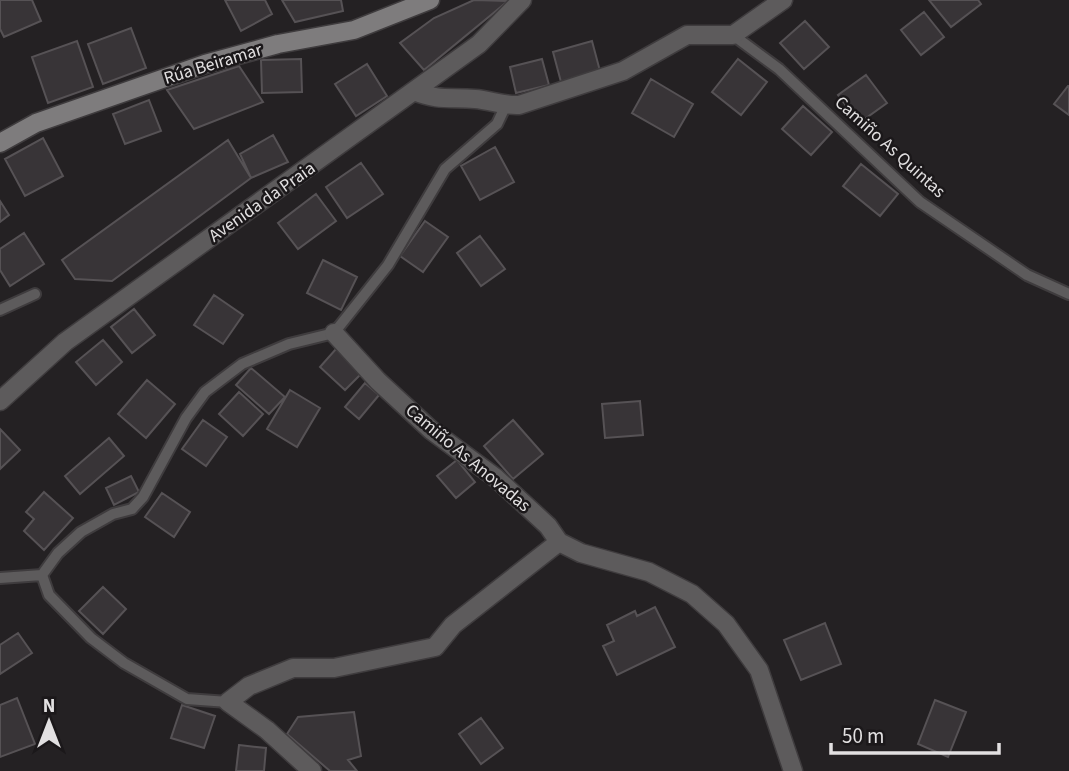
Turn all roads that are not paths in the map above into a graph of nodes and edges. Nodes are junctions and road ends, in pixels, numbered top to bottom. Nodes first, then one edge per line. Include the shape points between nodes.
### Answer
1 (430, 0) edge
2 (522, 0) edge
3 (783, 0) edge
4 (733, 35) junction
5 (414, 91) junction
6 (506, 106) junction
7 (0, 143) edge
8 (35, 294) dead end
9 (1069, 294) edge
10 (0, 310) edge
11 (334, 333) junction
12 (0, 401) edge
13 (559, 542) junction
14 (43, 575) junction
15 (0, 578) edge
16 (228, 702) junction
17 (312, 771) edge
18 (793, 771) edge

1 - 7 street, Rúa Beiramar via 354,30 205,64 36,123
2 - 5 street, Avenida da Praia via 479,44
3 - 4 street
4 - 6 street via 687,35 597,82
4 - 9 lane, Camiño As Quintas via 779,69 920,202 1027,275
5 - 6 street via 434,99 477,99
5 - 12 street, Avenida da Praia via 65,342
6 - 11 lane via 497,124 445,169 388,265
8 - 10 lane
11 - 13 street, Camiño As Anovadas via 378,382 496,478
11 - 14 lane via 289,344 242,364 205,392 143,497 132,509 113,513 81,532
13 - 16 street via 453,625 435,647 334,668 293,668 249,686
13 - 18 street, Camiño As Anovadas via 649,572 692,594 726,624 759,670
14 - 15 lane
14 - 16 lane via 49,595 91,638 124,663 187,699
16 - 17 street

